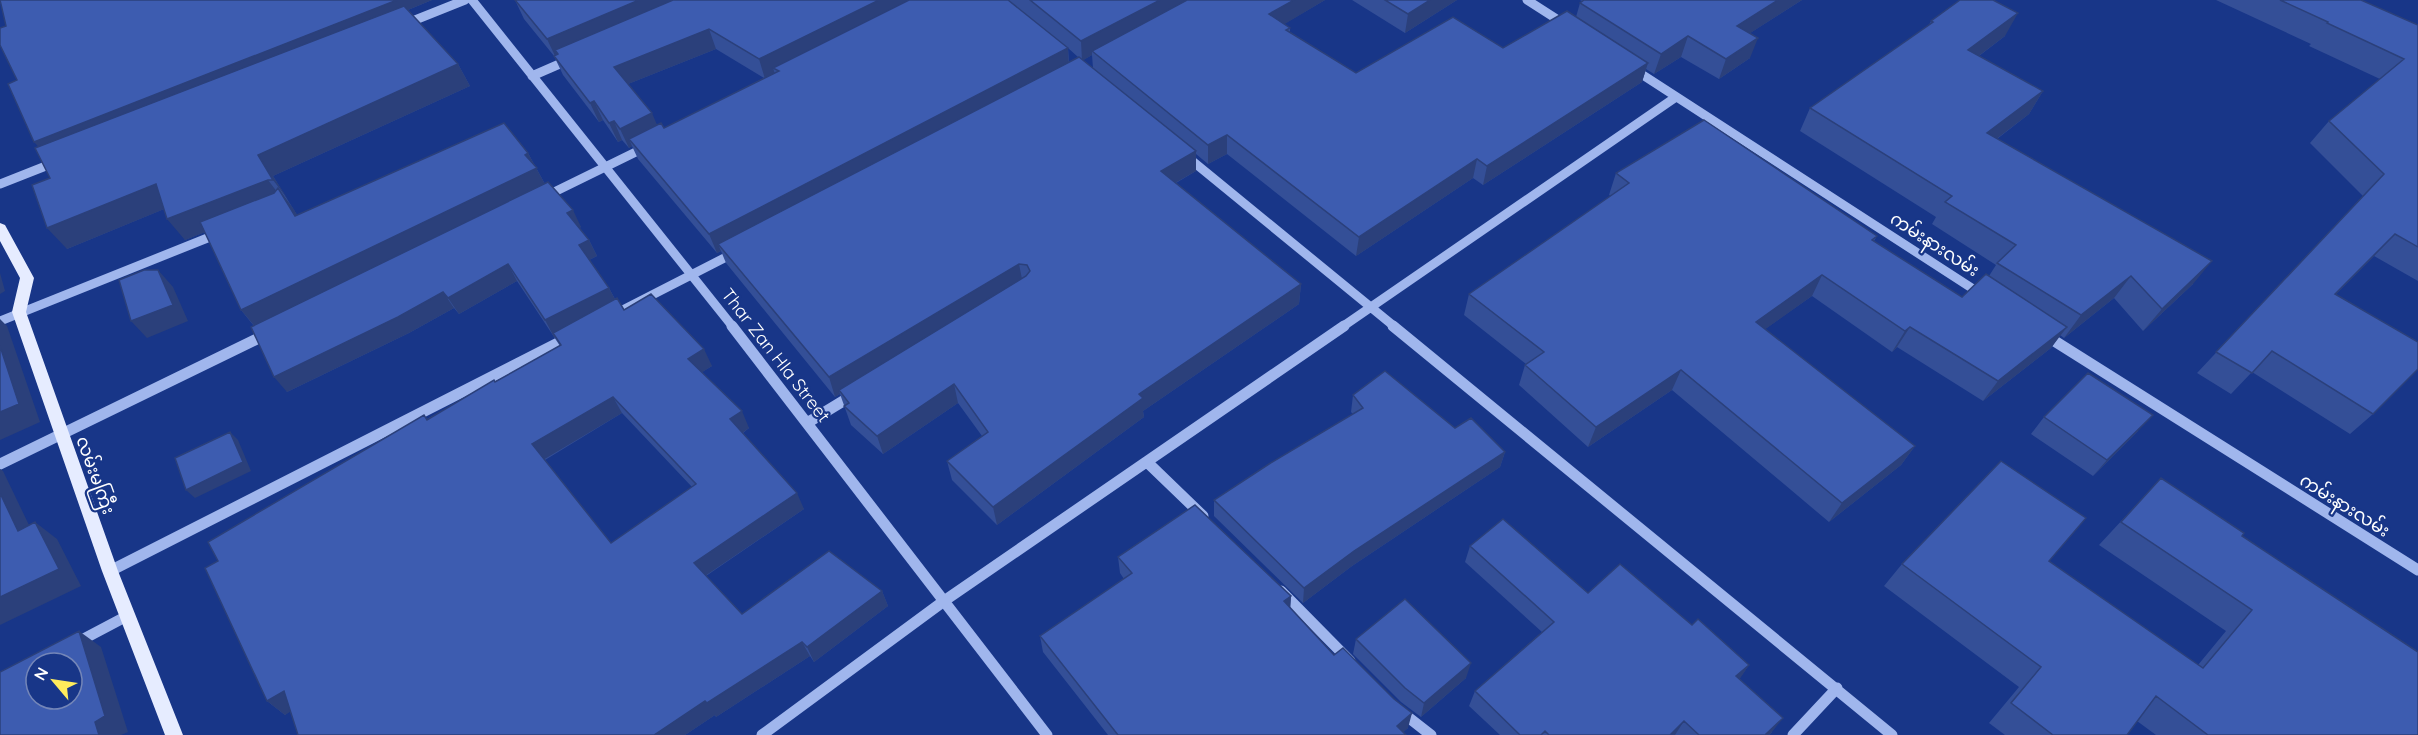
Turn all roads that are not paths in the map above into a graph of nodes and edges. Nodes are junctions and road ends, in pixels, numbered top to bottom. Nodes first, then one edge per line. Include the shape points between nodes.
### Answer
1 (465, 0) edge
2 (472, 0) edge
3 (1527, 0) edge
4 (398, 26) edge
5 (1577, 32) edge
6 (576, 57) edge
7 (1626, 65) edge
8 (532, 76) junction
9 (1676, 97) junction
10 (660, 140) edge
11 (1171, 144) edge
12 (66, 158) edge
13 (606, 167) junction
14 (0, 184) edge
15 (532, 204) edge
16 (0, 228) edge
17 (231, 229) edge
18 (746, 247) edge
19 (693, 274) junction
20 (1998, 304) edge
21 (1370, 307) junction
22 (19, 312) junction
23 (608, 318) edge
24 (0, 321) edge
25 (275, 330) edge
26 (2038, 330) edge
27 (576, 334) edge
28 (866, 387) edge
29 (807, 423) junction
30 (61, 435) junction
31 (1147, 462) junction
32 (0, 464) edge
33 (1211, 524) edge
34 (2418, 570) edge
35 (110, 571) junction
36 (1268, 579) edge
37 (944, 601) junction
38 (127, 616) junction
39 (60, 651) edge
40 (1356, 668) edge
41 (1837, 688) junction
42 (1388, 700) edge
43 (174, 735) edge
44 (762, 735) edge
45 (1047, 735) edge
46 (1431, 735) edge
47 (1793, 735) edge
48 (1892, 735) edge

1 - 4 street
2 - 8 street, Thar Zan Hla Street
3 - 5 street
6 - 8 street
7 - 9 street, ကမ်းနားလမ်း
8 - 13 street, Thar Zan Hla Street
9 - 20 street, ကမ်းနားလမ်း
9 - 21 street
10 - 13 street
11 - 21 street
12 - 14 street
13 - 15 street
13 - 19 street, Thar Zan Hla Street
16 - 22 main road via 27,279
17 - 22 street
18 - 19 street
19 - 23 street
19 - 29 street, Thar Zan Hla Street
21 - 31 street
21 - 41 street
22 - 24 street
22 - 30 main road, လမ်းမကြီး
25 - 30 street
26 - 34 street, ကမ်းနားလမ်း
27 - 35 street
28 - 29 street
29 - 37 street, Thar Zan Hla Street
30 - 32 street
30 - 35 main road, လမ်းမကြီး
31 - 33 street
31 - 37 street
35 - 38 main road, လမ်းမကြီး
36 - 40 street
37 - 44 street
37 - 45 street, Thar Zan Hla Street
38 - 39 street
38 - 43 main road, လမ်းမကြီး
41 - 47 street
41 - 48 street
42 - 46 street

